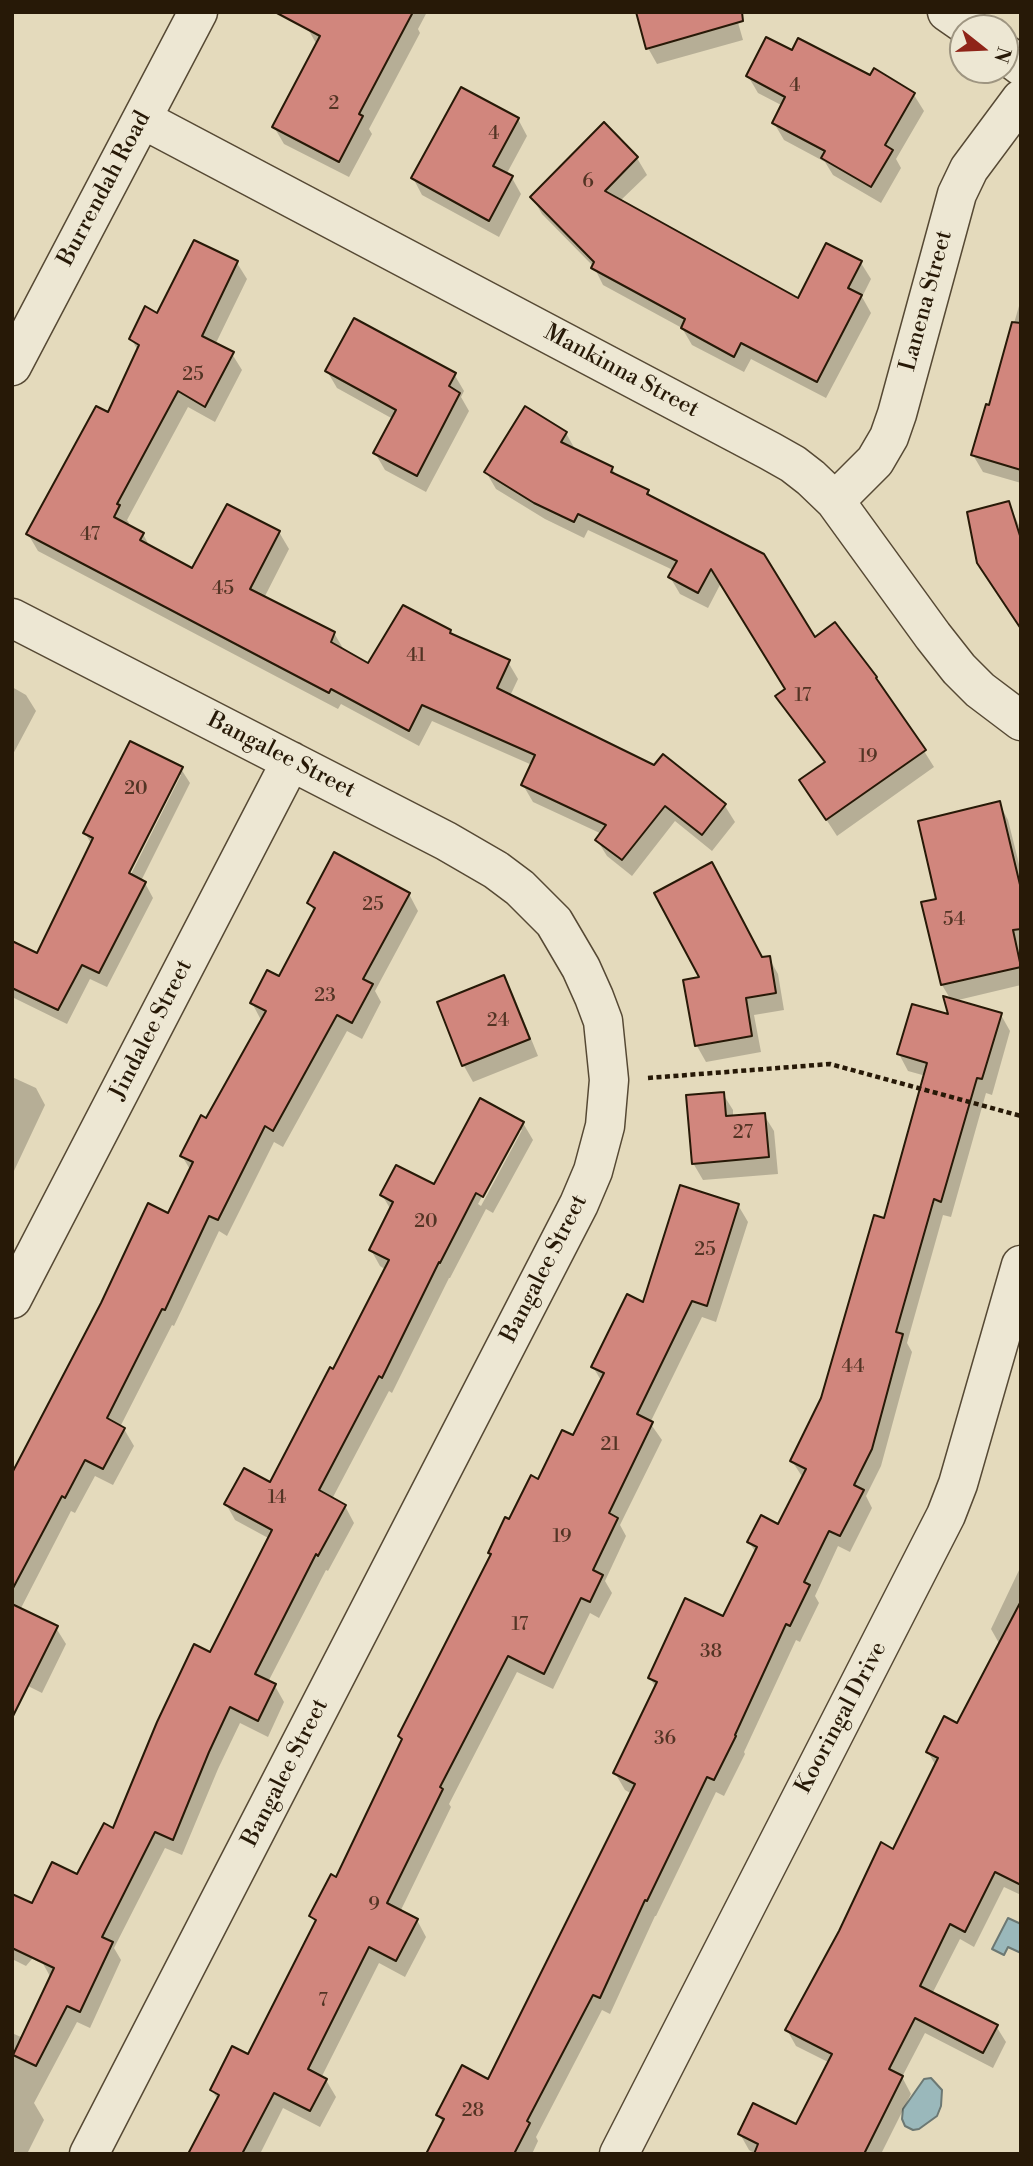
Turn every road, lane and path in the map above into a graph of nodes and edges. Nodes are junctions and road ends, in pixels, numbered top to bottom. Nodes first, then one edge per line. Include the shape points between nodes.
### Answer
1 (198, 12) edge
2 (1021, 99) edge
3 (142, 119) junction
4 (12, 366) edge
5 (835, 501) junction
6 (12, 618) edge
7 (1021, 721) edge
8 (291, 761) junction
9 (609, 1080) junction
10 (1021, 1116) edge
11 (1021, 1265) edge
12 (12, 1299) edge
13 (89, 2154) edge
14 (619, 2154) edge

1 - 3 street, Burrendah Road
2 - 5 street, Lanena Street via 969,169 957,194 889,437 875,461
3 - 4 street, Burrendah Road
3 - 5 street, Mankinna Street via 771,451
5 - 7 street, Mankinna Street via 959,669
6 - 8 street, Bangalee Street
8 - 9 street, Bangalee Street via 473,856 539,905 569,945 594,997 603,1021
8 - 12 street, Jindalee Street
9 - 10 path via 830,1064
9 - 13 street, Bangalee Street via 602,1139 579,1204
11 - 14 street, Kooringal Drive via 946,1515

